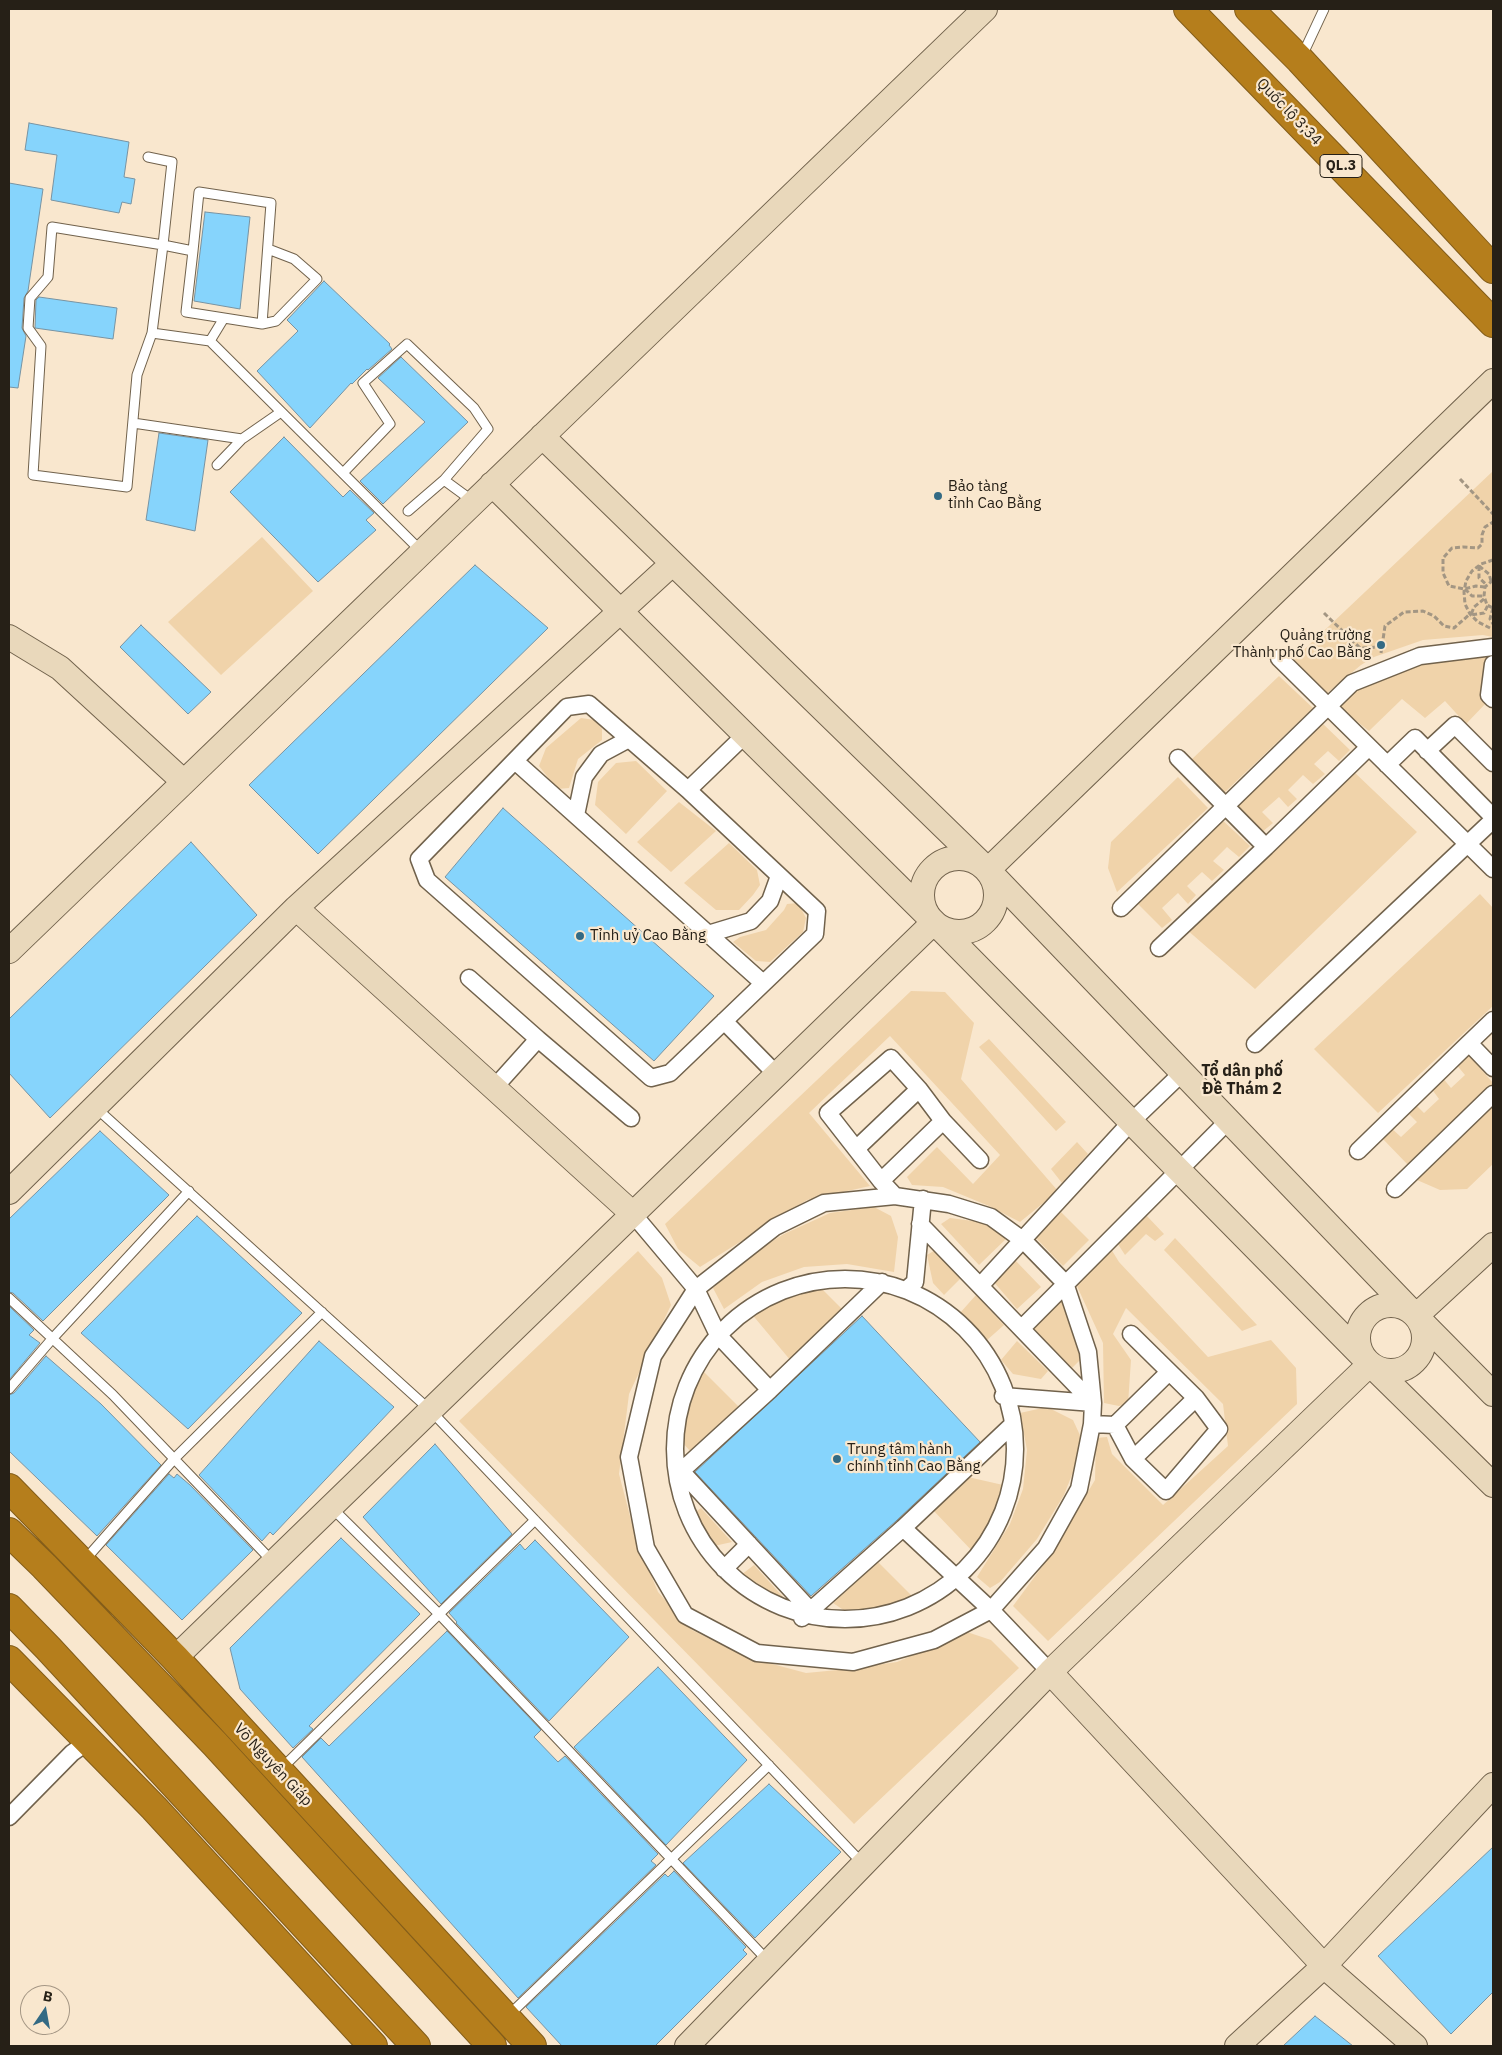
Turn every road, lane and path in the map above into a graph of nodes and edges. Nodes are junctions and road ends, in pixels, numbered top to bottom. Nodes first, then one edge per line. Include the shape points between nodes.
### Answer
1 (985, 9) edge
2 (1188, 9) edge
3 (1249, 9) edge
4 (1324, 9) edge
5 (1297, 57) junction
6 (1263, 85) junction
7 (148, 157) dead end
8 (163, 245) junction
9 (268, 249) junction
10 (193, 251) junction
11 (1493, 269) edge
12 (224, 318) junction
13 (1493, 323) edge
14 (262, 324) junction
15 (152, 333) junction
16 (210, 341) junction
17 (1493, 381) edge
18 (281, 412) junction
19 (133, 423) junction
20 (542, 436) junction
21 (242, 439) junction
22 (217, 465) dead end
23 (343, 473) junction
24 (1460, 479) dead end
25 (444, 480) junction
26 (492, 484) junction
27 (474, 502) junction
28 (408, 511) dead end
29 (1493, 514) edge
30 (1493, 522) edge
31 (422, 552) junction
32 (1493, 560) edge
33 (672, 564) junction
34 (1478, 566) junction
35 (1492, 581) edge
36 (1486, 586) junction
37 (1464, 589) junction
38 (1484, 598) junction
39 (1488, 606) junction
40 (1493, 608) edge
41 (621, 612) junction
42 (1324, 613) dead end
43 (1470, 614) junction
44 (1493, 626) edge
45 (9, 637) edge
46 (1380, 647) junction
47 (1493, 647) edge
48 (1279, 658) dead end
49 (1493, 664) edge
50 (1382, 671) junction
51 (1493, 699) edge
52 (1328, 706) junction
53 (745, 735) junction
54 (629, 739) junction
55 (1369, 747) junction
56 (1427, 751) junction
57 (1178, 758) dead end
58 (515, 761) junction
59 (1493, 764) edge
60 (1387, 765) junction
61 (184, 782) junction
62 (688, 790) junction
63 (1225, 806) junction
64 (576, 815) junction
65 (1493, 819) edge
66 (1469, 845) junction
67 (1266, 847) junction
68 (1493, 869) edge
69 (988, 870) junction
70 (779, 876) junction
71 (296, 908) junction
72 (1121, 908) dead end
73 (934, 922) junction
74 (708, 934) junction
75 (1159, 948) dead end
76 (9, 951) edge
77 (469, 978) dead end
78 (763, 983) junction
79 (1493, 1020) edge
80 (724, 1021) junction
81 (538, 1039) junction
82 (1469, 1043) junction
83 (1255, 1044) dead end
84 (1493, 1068) edge
85 (1182, 1073) junction
86 (777, 1075) junction
87 (494, 1088) junction
88 (918, 1089) junction
89 (1493, 1094) edge
90 (95, 1106) junction
91 (631, 1118) dead end
92 (1228, 1120) junction
93 (943, 1122) junction
94 (1132, 1122) junction
95 (856, 1149) junction
96 (1358, 1151) dead end
97 (980, 1160) dead end
98 (1179, 1170) junction
99 (881, 1181) junction
100 (1395, 1189) dead end
101 (9, 1192) edge
102 (189, 1192) junction
103 (895, 1196) junction
104 (923, 1199) junction
105 (633, 1214) junction
106 (920, 1224) junction
107 (1024, 1241) junction
108 (1493, 1246) edge
109 (882, 1282) junction
110 (1065, 1283) junction
111 (911, 1286) junction
112 (980, 1286) junction
113 (696, 1289) junction
114 (9, 1298) edge
115 (322, 1312) junction
116 (1416, 1316) junction
117 (1022, 1328) junction
118 (1131, 1334) dead end
119 (718, 1335) junction
120 (52, 1339) junction
121 (1370, 1364) junction
122 (1169, 1372) junction
123 (9, 1389) edge
124 (770, 1390) junction
125 (1493, 1394) edge
126 (1003, 1396) junction
127 (1196, 1398) junction
128 (1093, 1403) junction
129 (431, 1411) junction
130 (1092, 1424) junction
131 (1115, 1425) junction
132 (1011, 1426) junction
133 (174, 1459) junction
134 (1133, 1459) junction
135 (680, 1472) junction
136 (1493, 1485) edge
137 (9, 1488) edge
138 (331, 1507) junction
139 (535, 1520) junction
140 (903, 1528) junction
141 (9, 1532) edge
142 (749, 1544) junction
143 (274, 1562) junction
144 (82, 1563) junction
145 (724, 1569) junction
146 (960, 1580) junction
147 (9, 1608) edge
148 (991, 1610) junction
149 (439, 1614) junction
150 (806, 1614) junction
151 (175, 1658) junction
152 (9, 1660) edge
153 (1050, 1672) junction
154 (154, 1680) junction
155 (89, 1741) junction
156 (769, 1765) junction
157 (279, 1771) junction
158 (1493, 1785) edge
159 (9, 1817) edge
160 (672, 1859) junction
161 (864, 1864) junction
162 (769, 1962) junction
163 (1324, 1966) junction
164 (506, 2018) junction
165 (373, 2046) edge
166 (416, 2046) edge
167 (492, 2046) edge
168 (532, 2046) edge
169 (687, 2046) edge
170 (1237, 2046) edge
171 (1415, 2046) edge

1 - 20 street
2 - 6 highway, Quốc lộ 3;34 / QL.3
3 - 5 highway, QL.3
4 - 5 lane
5 - 6 highway
5 - 11 highway, QL.3
6 - 13 highway, Quốc lộ 3;34 / QL.3
7 - 8 lane via 172,162
8 - 10 lane
8 - 15 lane
8 - 19 lane via 52,227 48,277 30,298 28,328 41,346 34,475 127,487
9 - 10 lane via 271,203 199,192
9 - 14 lane
9 - 14 lane via 294,259 317,279 276,321
10 - 12 lane via 186,312
12 - 14 lane
12 - 16 lane
15 - 16 lane
15 - 19 lane via 137,375
16 - 18 lane
17 - 69 street
18 - 21 lane
18 - 23 lane
19 - 21 lane
20 - 26 street
20 - 33 street
21 - 22 lane
23 - 25 lane via 390,424 363,383 407,344 474,408 488,428
23 - 31 lane
24 - 29 path
25 - 27 lane
25 - 28 lane
26 - 27 street
26 - 41 street
27 - 31 street
30 - 37 path via 1485,527 1482,544 1478,548 1452,548 1443,558 1443,573 1450,586
31 - 61 street
32 - 34 path
33 - 41 street
33 - 69 street
34 - 35 path via 1489,574
34 - 36 path via 1479,578
34 - 37 path via 1472,571
35 - 36 path
36 - 37 path
36 - 38 path
37 - 38 path via 1472,596
37 - 43 path via 1465,604
38 - 39 path
38 - 43 path
39 - 40 path
39 - 43 path via 1484,613
40 - 44 path via 1490,619
41 - 53 street
41 - 71 street
42 - 46 path via 1360,648
43 - 44 path via 1478,622
43 - 46 path via 1454,628 1444,626 1434,616 1422,611 1404,612 1385,626
45 - 61 street via 60,668
46 - 50 path
47 - 50 street via 1420,656
48 - 52 street
49 - 51 street via 1489,694
50 - 52 street via 1352,683
52 - 55 street
52 - 63 street
53 - 62 street
53 - 73 street
54 - 58 street via 589,704 567,707
54 - 62 street
54 - 64 street via 601,754 584,777
55 - 60 street
55 - 67 street
56 - 59 street via 1455,726
56 - 60 street via 1415,738
56 - 65 street
57 - 63 street
58 - 64 street
58 - 80 street via 419,860 427,880 651,1078 670,1073
60 - 66 street
61 - 76 street
62 - 70 street
63 - 67 street
63 - 72 street
64 - 74 street
65 - 66 street
66 - 68 street
66 - 83 street
67 - 75 street
69 - 73 street via 997,893 996,906 981,926 957,932
69 - 73 street via 967,858 949,859 933,868 922,889 922,901
69 - 85 street
70 - 74 street via 770,901 751,921
70 - 78 street via 817,911 815,934
71 - 87 street
71 - 90 street
73 - 86 street
73 - 94 street
74 - 78 street
77 - 81 street
78 - 80 street
79 - 82 street
80 - 86 street
81 - 87 street
81 - 91 street
82 - 84 street
82 - 96 street
85 - 92 street
85 - 94 street
86 - 105 street
87 - 105 street
88 - 93 street
88 - 95 street
88 - 95 street via 891,1058 828,1113
89 - 100 street
90 - 101 street
90 - 102 lane
92 - 98 street
92 - 116 street
93 - 97 street
93 - 99 street
94 - 98 street
94 - 107 street
95 - 99 street
98 - 110 street
98 - 121 street
99 - 103 street
102 - 115 lane
102 - 120 lane
103 - 104 street
103 - 113 street via 824,1203 775,1227
104 - 106 street
104 - 107 street via 991,1217
105 - 113 street
105 - 129 street
106 - 111 street
106 - 112 street
107 - 110 street
107 - 112 street
108 - 116 street
109 - 111 street
109 - 119 street via 826,1274 778,1286 737,1314
109 - 124 street
110 - 117 street
110 - 128 street via 1088,1352
111 - 126 street via 965,1330 984,1354
112 - 117 street
113 - 119 street
113 - 148 street via 653,1356 629,1456 646,1548 685,1615 757,1654 852,1662 934,1640
114 - 120 lane
115 - 129 lane
115 - 133 lane
116 - 121 street via 1422,1326 1423,1347 1411,1365 1390,1371
116 - 121 street via 1397,1306 1386,1306 1367,1316 1358,1335 1363,1356
116 - 125 street
117 - 128 street
118 - 122 street
119 - 124 street
119 - 135 street via 703,1352 685,1387 676,1426
120 - 123 lane
120 - 133 lane
121 - 136 street
121 - 153 street
122 - 127 street
122 - 131 street
124 - 135 street
126 - 128 street
126 - 132 street
127 - 134 street
127 - 134 street via 1220,1429 1166,1491
128 - 130 street
129 - 138 street
129 - 139 lane
130 - 131 street
130 - 148 street via 1079,1489 1046,1548
131 - 134 street
132 - 140 street
132 - 146 street via 1013,1439 1005,1516 990,1549
133 - 143 lane
133 - 144 lane
135 - 142 street
135 - 145 street via 691,1521
137 - 144 highway, Võ Nguyên Giáp
138 - 143 street
138 - 149 lane
139 - 149 lane
139 - 156 lane
140 - 146 street
140 - 150 street
141 - 154 highway, Võ Nguyên Giáp
142 - 145 street
142 - 150 street
143 - 151 street
144 - 151 highway, Võ Nguyên Giáp
145 - 150 street via 758,1593
146 - 148 street
146 - 150 street via 920,1603 872,1620 832,1621
147 - 166 highway
148 - 153 street
149 - 157 lane
149 - 160 lane
151 - 154 highway
151 - 157 highway, Võ Nguyên Giáp
152 - 155 highway
153 - 161 street
153 - 163 street
154 - 167 highway, Võ Nguyên Giáp
155 - 159 street via 72,1753
155 - 165 highway
156 - 160 lane
156 - 161 lane
157 - 164 highway, Võ Nguyên Giáp
158 - 163 street
160 - 162 lane
160 - 164 lane
161 - 162 street
162 - 169 street
163 - 170 street
163 - 171 street
164 - 168 highway, Võ Nguyên Giáp

